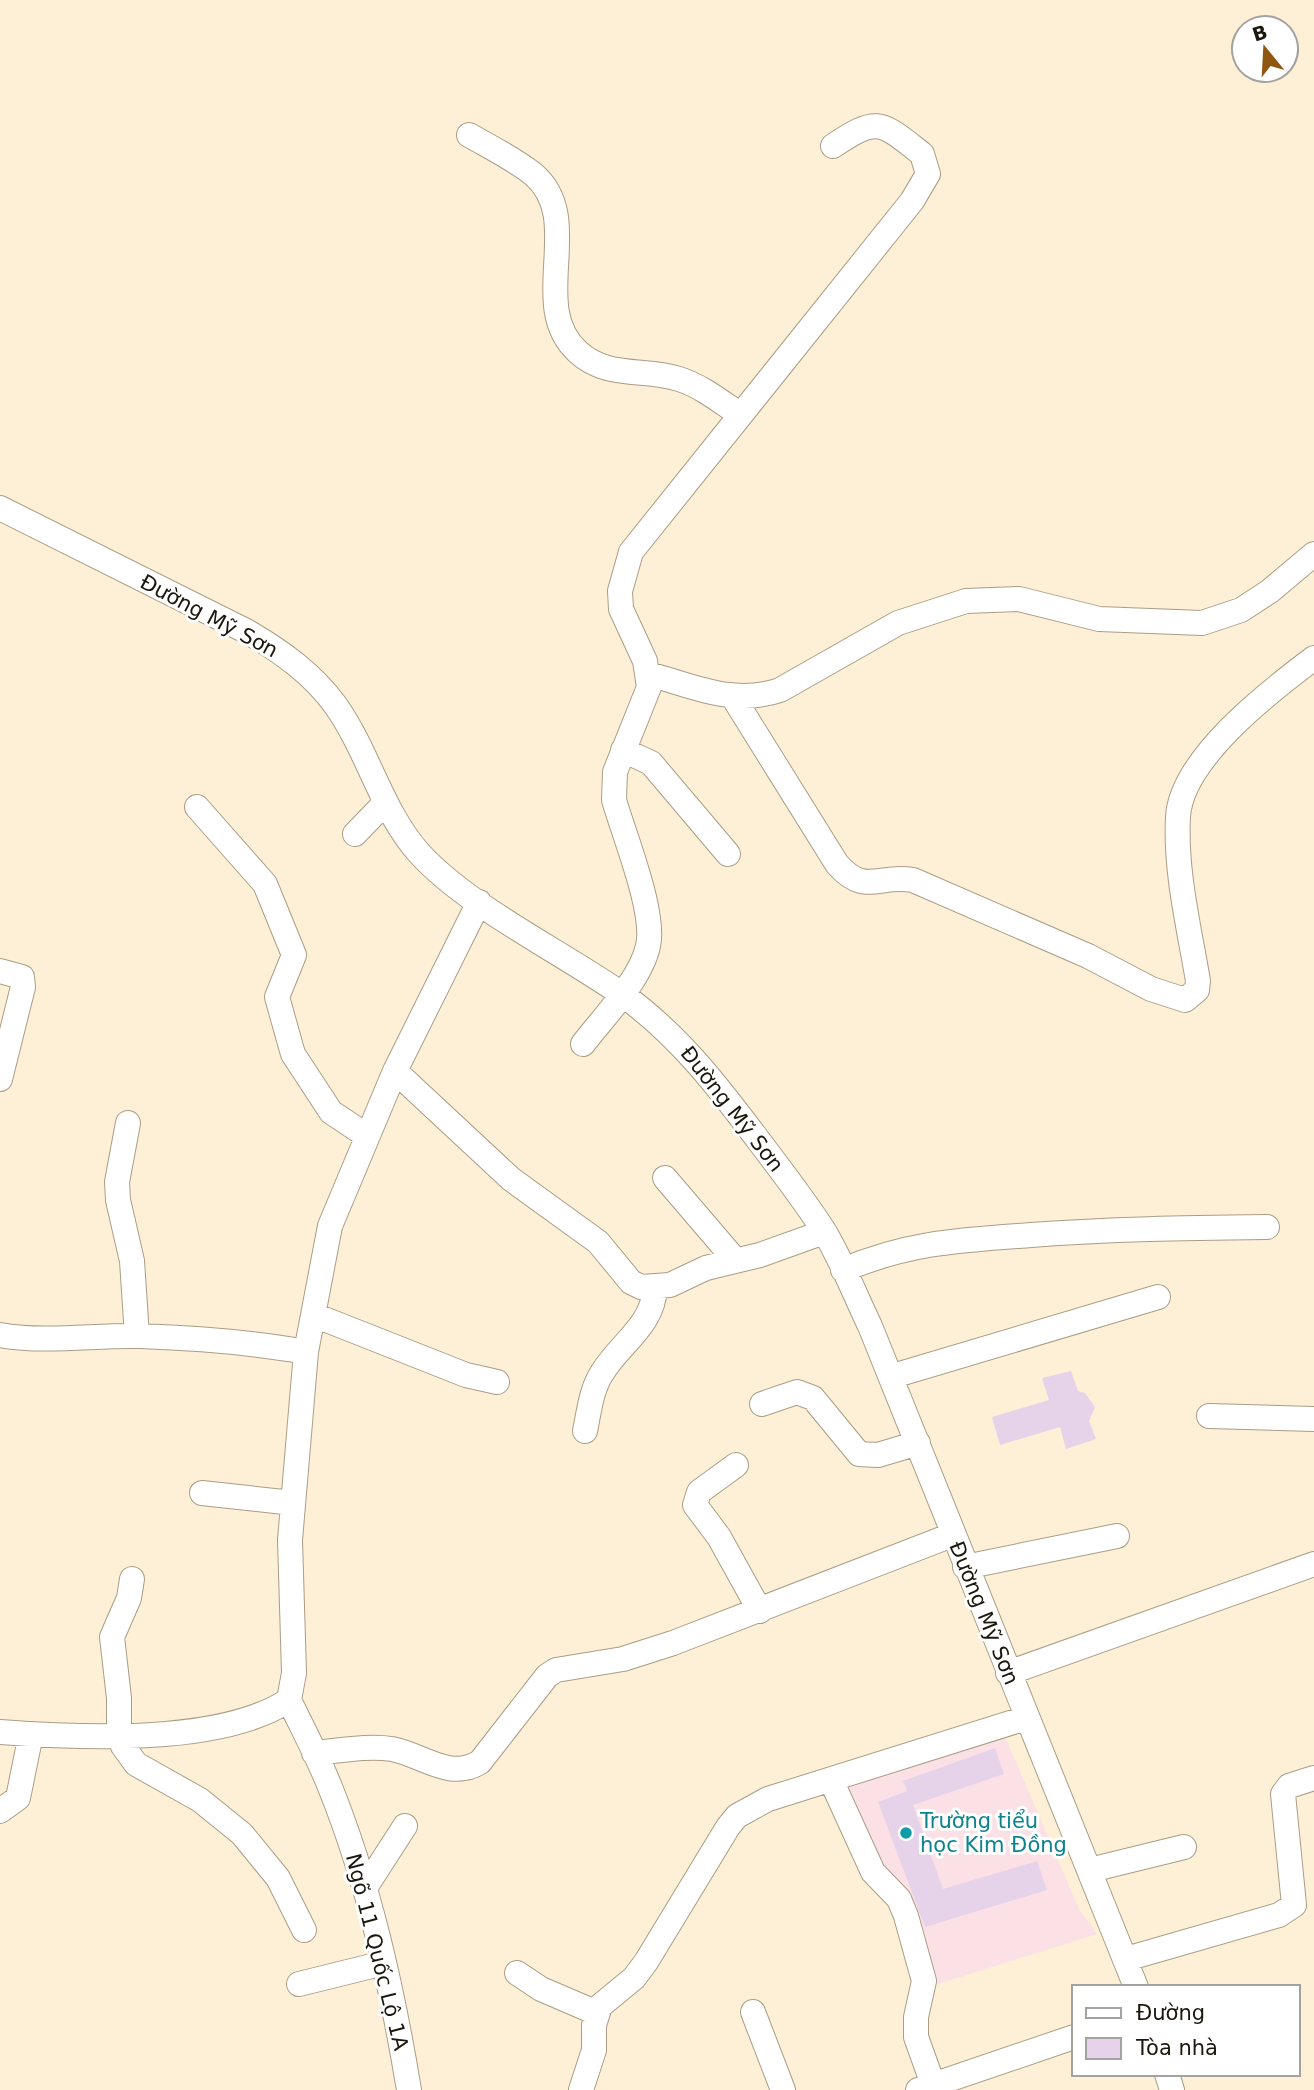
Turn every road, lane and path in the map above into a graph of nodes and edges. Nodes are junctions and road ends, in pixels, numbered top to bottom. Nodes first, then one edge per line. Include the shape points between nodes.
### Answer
1 (469, 135) dead end
2 (833, 146) dead end
3 (739, 414) junction
4 (0, 508) edge
5 (1314, 554) edge
6 (1314, 658) edge
7 (649, 674) junction
8 (733, 697) junction
9 (623, 750) junction
10 (384, 804) junction
11 (197, 807) dead end
12 (355, 834) dead end
13 (728, 854) dead end
14 (480, 902) junction
15 (0, 971) edge
16 (622, 994) junction
17 (583, 1044) dead end
18 (396, 1071) junction
19 (0, 1079) edge
20 (128, 1123) dead end
21 (367, 1136) junction
22 (665, 1178) dead end
23 (1267, 1227) dead end
24 (824, 1232) junction
25 (736, 1261) junction
26 (843, 1270) junction
27 (656, 1288) junction
28 (1158, 1297) dead end
29 (314, 1315) junction
30 (0, 1335) edge
31 (137, 1336) junction
32 (306, 1352) junction
33 (893, 1376) junction
34 (497, 1382) dead end
35 (762, 1404) dead end
36 (1209, 1416) dead end
37 (1314, 1419) edge
38 (585, 1431) dead end
39 (918, 1443) junction
40 (736, 1465) dead end
41 (202, 1493) dead end
42 (293, 1503) junction
43 (952, 1535) junction
44 (1117, 1536) dead end
45 (1314, 1564) edge
46 (965, 1567) junction
47 (132, 1579) dead end
48 (760, 1611) junction
49 (1008, 1673) junction
50 (289, 1700) junction
51 (1026, 1718) junction
52 (0, 1732) edge
53 (31, 1734) junction
54 (119, 1735) junction
55 (314, 1753) junction
56 (1314, 1777) edge
57 (831, 1780) junction
58 (0, 1811) edge
59 (405, 1826) dead end
60 (1184, 1847) dead end
61 (1090, 1870) junction
62 (365, 1888) junction
63 (304, 1930) dead end
64 (1126, 1959) junction
65 (384, 1963) junction
66 (517, 1973) dead end
67 (299, 1984) dead end
68 (1135, 1985) edge
69 (753, 2012) dead end
70 (597, 2013) junction
71 (1072, 2038) edge
72 (929, 2088) edge
73 (409, 2090) edge
74 (581, 2090) edge
75 (783, 2090) edge

1 - 3 street via 533,174 549,195 557,248 553,297 558,319 577,352 607,369 683,380
2 - 3 street via 863,126 880,126 922,154 927,166 925,183
3 - 7 street via 631,552 620,591 621,609
4 - 10 street, Đường Mỹ Sơn via 282,653 311,676 337,707
5 - 8 street via 1270,591 1218,619 1185,624 1098,619 1019,599 966,601 898,623 780,690 757,697
6 - 8 street via 1221,741 1185,787 1178,815 1181,870 1198,981 1198,990 1185,1000 1151,989 1088,956 913,880 871,884 848,876
7 - 8 street
7 - 9 street via 645,700
9 - 13 street via 651,762
9 - 16 street via 615,772 614,800 645,895 649,933 642,961
10 - 12 street
10 - 14 street, Đường Mỹ Sơn via 421,855
11 - 21 street via 265,884 294,955 277,997 293,1054 331,1112
14 - 16 street, Đường Mỹ Sơn
14 - 18 street
15 - 19 street via 22,977 23,987
16 - 17 street
16 - 24 street, Đường Mỹ Sơn via 664,1026 698,1062
18 - 21 street
18 - 27 street via 511,1179 598,1242 631,1282
20 - 31 street via 117,1182 132,1261
21 - 29 street via 330,1226
22 - 25 street
23 - 26 street via 944,1241 881,1254
24 - 25 street
24 - 26 street, Đường Mỹ Sơn
25 - 27 street
26 - 33 street, Đường Mỹ Sơn
27 - 38 street via 648,1318 596,1384
28 - 33 street
29 - 32 street
29 - 34 street via 466,1375
30 - 31 street via 41,1339
31 - 32 street via 261,1344
32 - 42 street
33 - 39 street, Đường Mỹ Sơn
35 - 39 street via 797,1392 813,1398 859,1454 878,1455
36 - 37 street
39 - 43 street, Đường Mỹ Sơn
40 - 48 street via 699,1492 695,1505 719,1537
41 - 42 street
42 - 50 street via 294,1673
43 - 46 street, Đường Mỹ Sơn
43 - 48 street
44 - 46 street
45 - 49 street
46 - 49 street, Đường Mỹ Sơn
47 - 54 street via 112,1637
48 - 55 street via 623,1659 556,1670 480,1762 461,1771 391,1749
49 - 51 street, Đường Mỹ Sơn
50 - 54 street via 230,1726
50 - 55 street, Ngõ 11 Quốc Lộ 1A
51 - 57 street
51 - 61 street, Đường Mỹ Sơn
52 - 53 street
53 - 54 street
53 - 58 street via 18,1798
54 - 63 street via 136,1764 200,1800 242,1833 278,1878
55 - 62 street, Ngõ 11 Quốc Lộ 1A
56 - 64 street via 1289,1786 1283,1794 1294,1905 1279,1915
57 - 70 street via 768,1799 737,1816 646,1962
57 - 72 street via 873,1871 899,1899 913,1936 925,1980 916,2037
59 - 62 street
60 - 61 street
61 - 64 street, Đường Mỹ Sơn
62 - 65 street, Ngõ 11 Quốc Lộ 1A
64 - 68 street, Đường Mỹ Sơn
65 - 67 street
65 - 73 street, Ngõ 11 Quốc Lộ 1A
66 - 70 street via 541,1989
69 - 75 street
70 - 74 street via 594,2050
71 - 72 street

